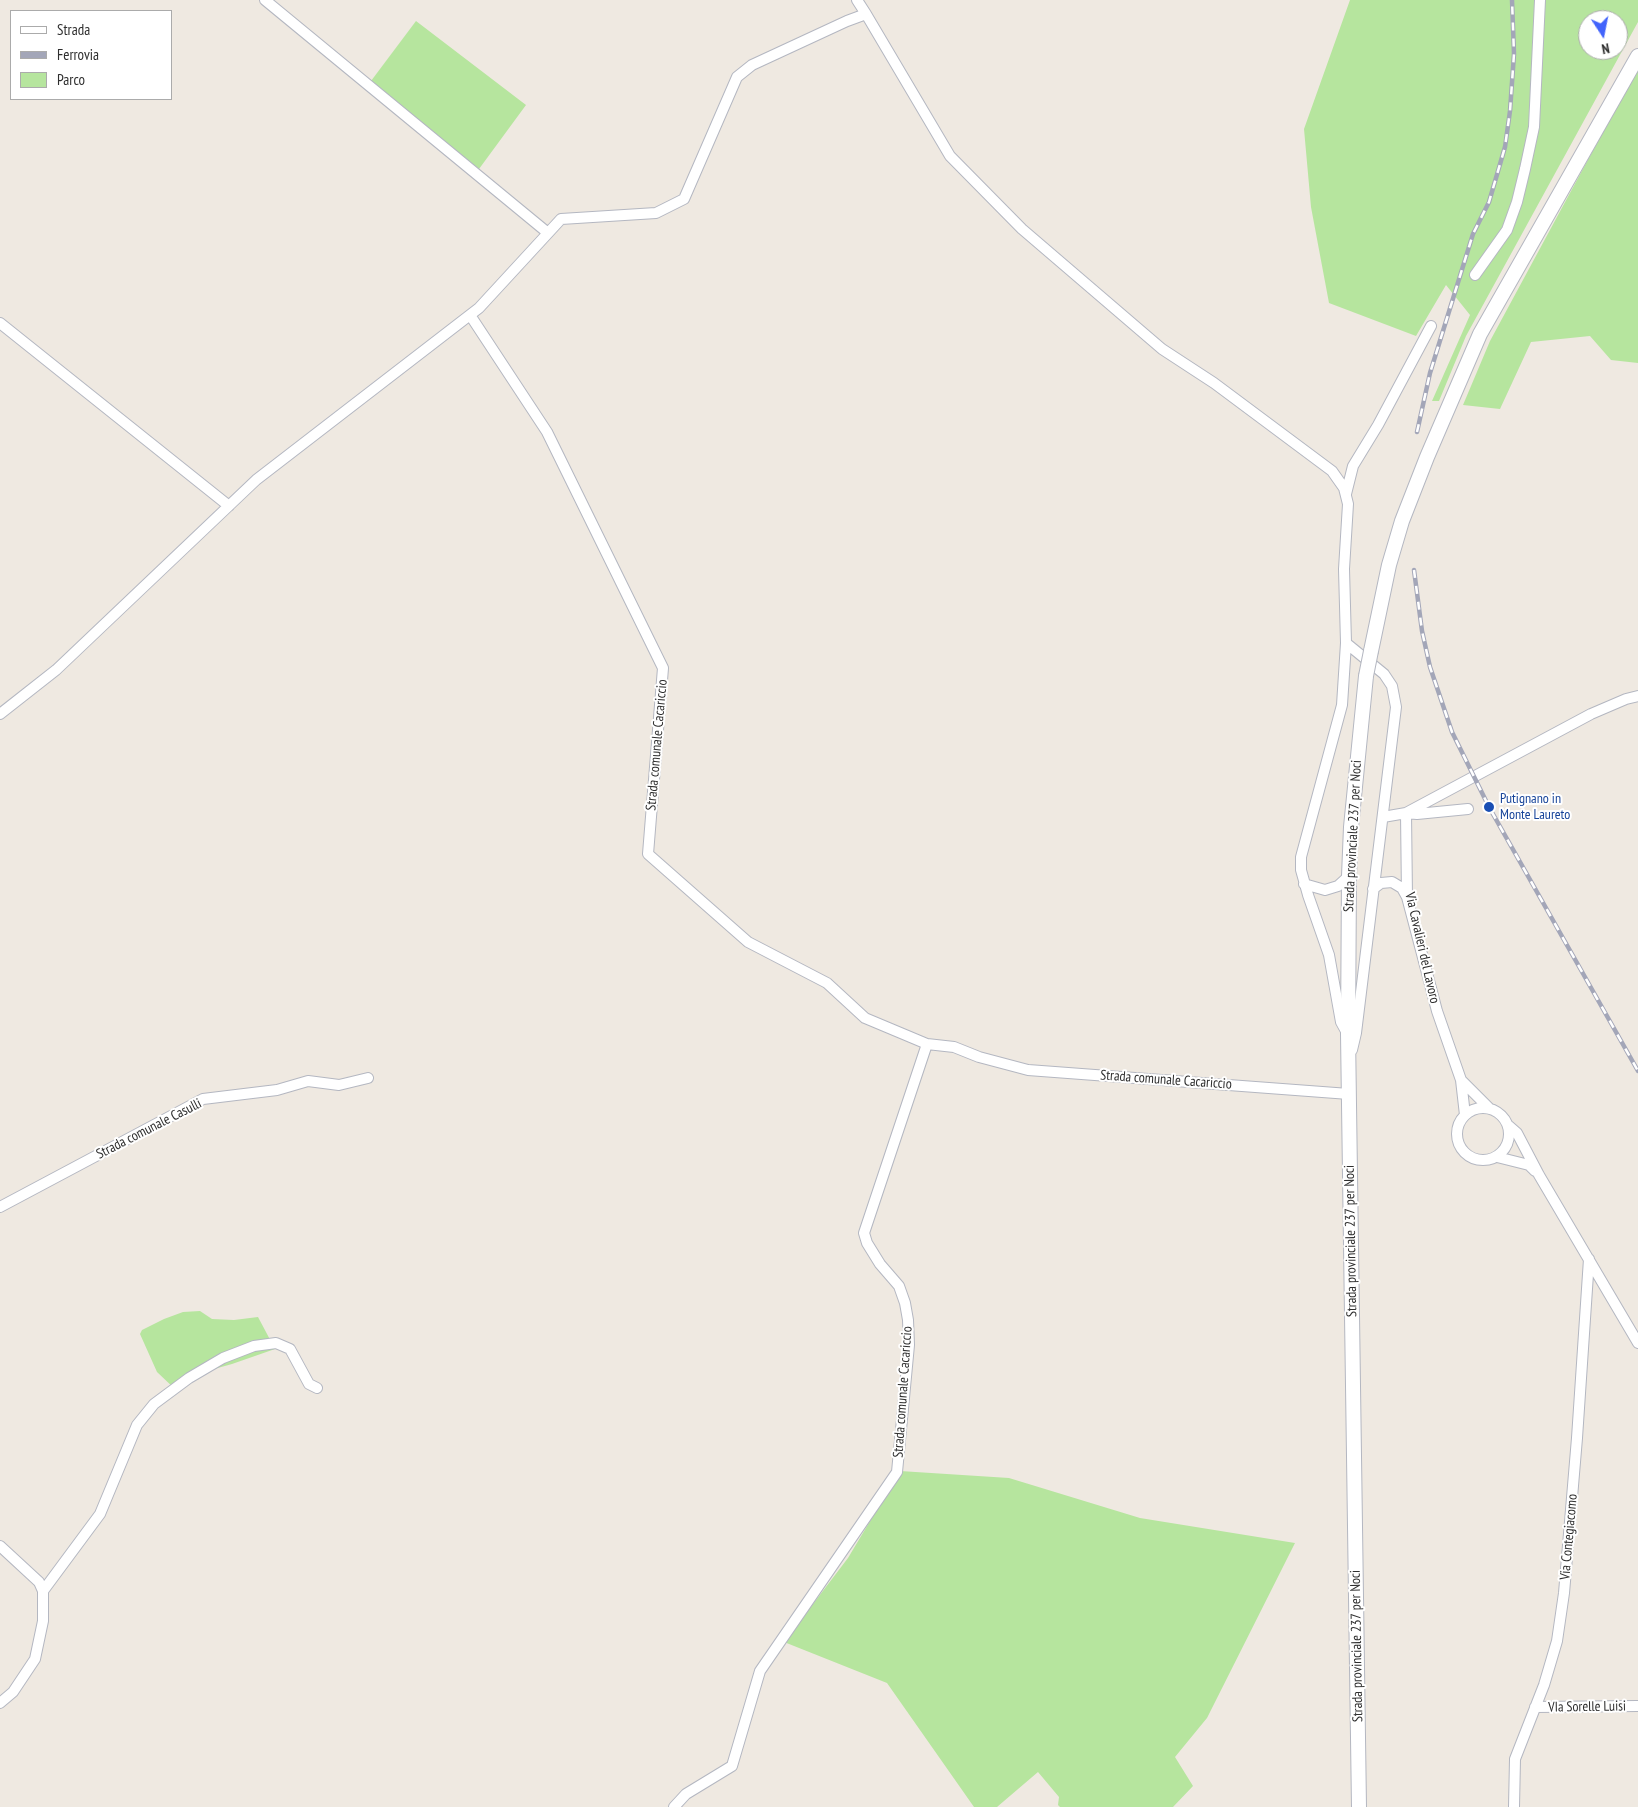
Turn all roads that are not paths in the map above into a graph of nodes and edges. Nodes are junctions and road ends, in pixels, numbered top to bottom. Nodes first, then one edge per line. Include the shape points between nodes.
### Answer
1 (265, 0) edge
2 (857, 0) edge
3 (1540, 0) edge
4 (866, 14) junction
5 (1638, 56) edge
6 (548, 233) junction
7 (1476, 275) dead end
8 (470, 315) junction
9 (0, 323) edge
10 (1431, 326) dead end
11 (1346, 496) junction
12 (229, 506) junction
13 (1346, 643) junction
14 (1638, 696) edge
15 (0, 714) edge
16 (1468, 809) dead end
17 (1406, 812) junction
18 (1384, 817) junction
19 (1349, 876) junction
20 (1304, 884) junction
21 (1373, 889) junction
22 (1407, 897) junction
23 (1348, 1034) junction
24 (927, 1044) junction
25 (1349, 1062) junction
26 (368, 1078) dead end
27 (1461, 1080) junction
28 (1349, 1094) junction
29 (1490, 1109) junction
30 (1465, 1115) junction
31 (1508, 1126) junction
32 (1498, 1157) junction
33 (1539, 1175) junction
34 (0, 1207) edge
35 (1589, 1259) junction
36 (1638, 1343) edge
37 (317, 1388) dead end
38 (0, 1546) edge
39 (43, 1591) junction
40 (0, 1703) edge
41 (1638, 1706) edge
42 (1535, 1707) junction
43 (674, 1807) edge
44 (1359, 1807) edge
45 (1514, 1807) edge

1 - 6 street
2 - 4 street
3 - 7 street via 1534,127 1525,168 1507,230
4 - 6 street via 752,65 737,77 684,199 656,213 561,219
4 - 11 street via 950,156 1022,229 1162,349 1214,383 1332,471
5 - 19 main road, Strada provinciale 237 per Noci, bridge via 1480,334 1402,520 1389,565 1366,676 1354,781
6 - 8 street
8 - 12 street via 256,480
8 - 24 street, Strada comunale Cacariccio via 547,432 663,668 648,854 748,942 827,983 865,1018
9 - 12 street
10 - 11 street via 1353,466
11 - 13 street
12 - 15 street via 56,670
13 - 18 street via 1384,674 1392,686 1396,707
13 - 20 street via 1342,705 1302,857
14 - 17 street via 1591,714
16 - 17 street
17 - 18 street
17 - 22 street, Via Cavalieri del Lavoro
18 - 21 street
19 - 20 street via 1338,886 1325,890
19 - 23 main road, Strada provinciale 237 per Noci
20 - 23 street via 1330,955 1341,1022
21 - 22 street via 1392,882 1402,888
21 - 25 street via 1356,1033
22 - 27 street, Via Cavalieri del Lavoro via 1437,1011
23 - 25 main road, Strada provinciale 237 per Noci
24 - 28 street, Strada comunale Cacariccio via 954,1047 1028,1070
24 - 43 street, Strada comunale Cacariccio via 864,1233 880,1264 899,1286 908,1320 909,1345 897,1472 760,1671 732,1766 686,1794
25 - 28 main road, Strada provinciale 237 per Noci
26 - 34 street, Strada comunale Casulli via 339,1085 308,1081 277,1090 203,1099
27 - 29 street
27 - 30 street
28 - 44 main road, Strada provinciale 237 per Noci
29 - 30 street via 1481,1108
29 - 31 street via 1498,1112
30 - 32 street via 1457,1130 1457,1139 1465,1154 1481,1161
31 - 32 street via 1508,1143
31 - 33 street via 1517,1133
32 - 33 street via 1528,1165
33 - 35 street
35 - 36 street
35 - 42 street, Via Contegiacomo via 1564,1593 1556,1641
37 - 39 street via 309,1384 290,1349 276,1343 254,1346 223,1358 188,1378 154,1404 137,1426 100,1514
38 - 39 street via 39,1582
39 - 40 street via 43,1620 35,1659 13,1692
41 - 42 street, VIa Sorelle Luisi
42 - 45 street, Via Contegiacomo via 1515,1759

